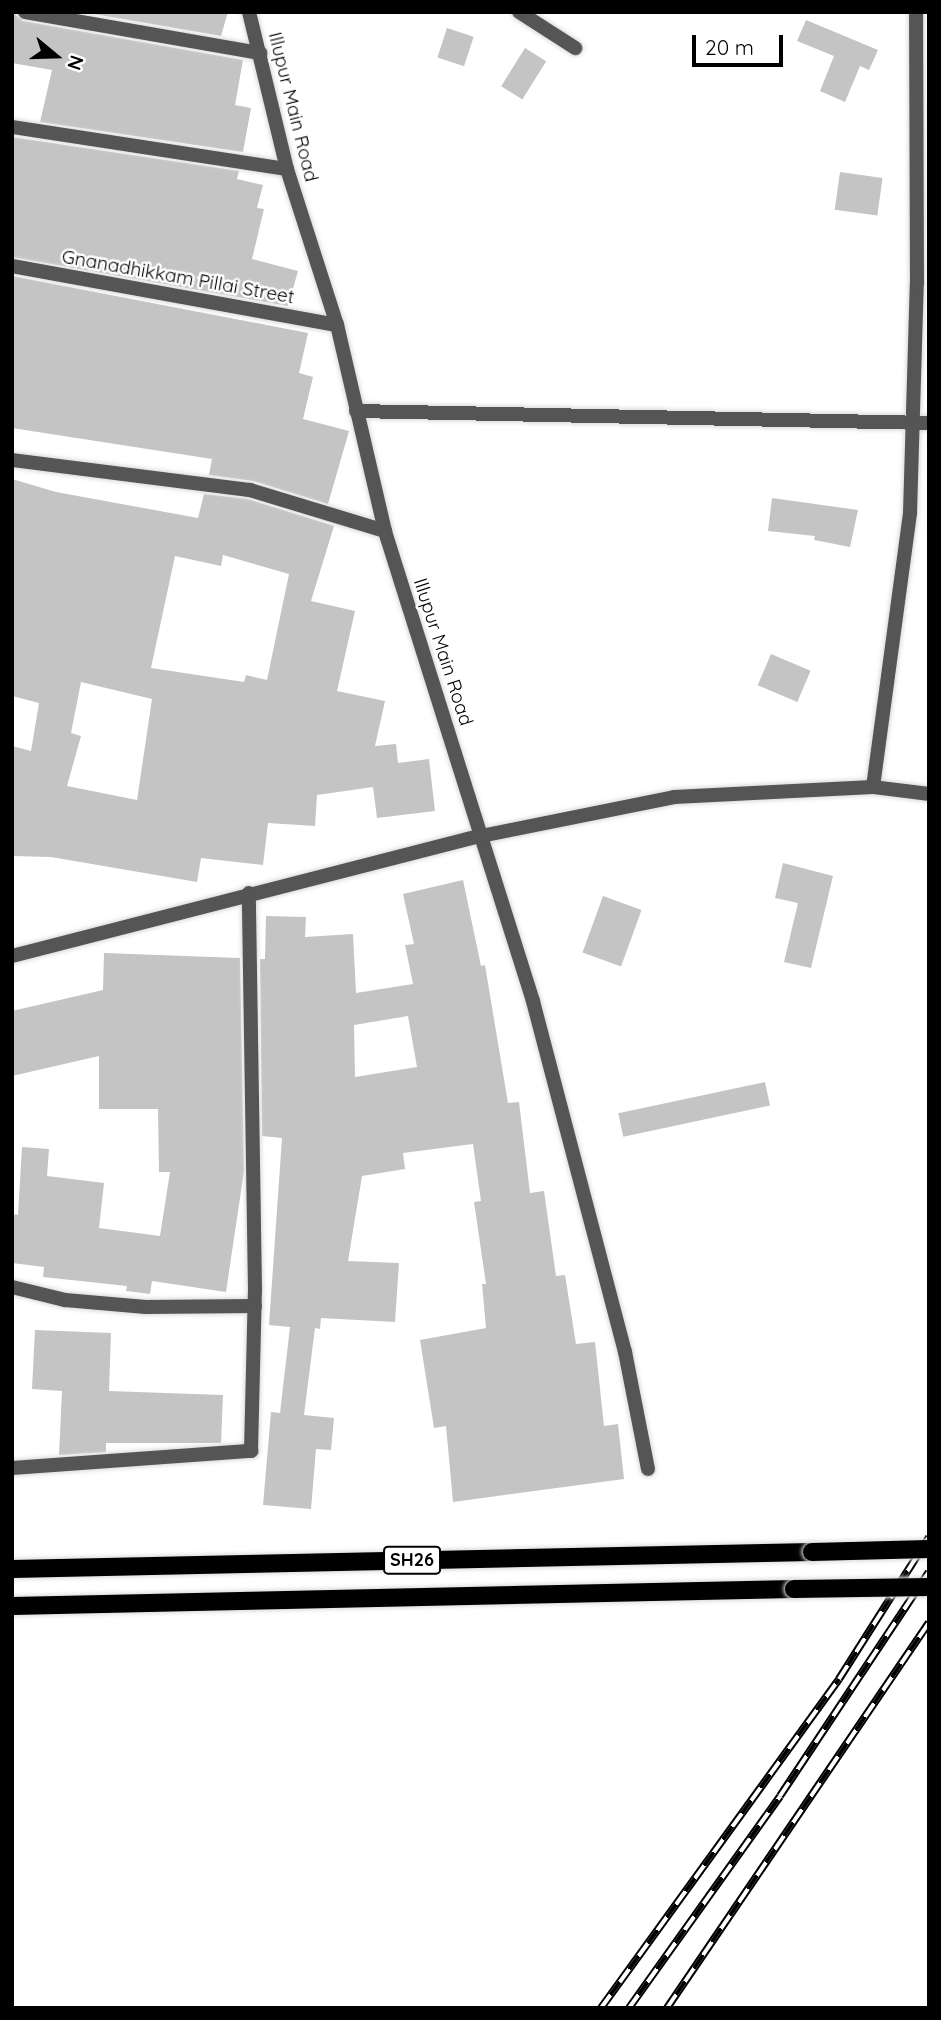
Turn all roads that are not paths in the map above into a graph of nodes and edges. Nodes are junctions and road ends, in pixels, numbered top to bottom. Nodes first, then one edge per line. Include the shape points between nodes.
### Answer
1 (25, 12) edge
2 (249, 12) edge
3 (519, 12) edge
4 (916, 12) edge
5 (575, 48) dead end
6 (260, 53) junction
7 (12, 127) edge
8 (287, 169) junction
9 (12, 266) edge
10 (337, 325) junction
11 (356, 411) junction
12 (913, 422) junction
13 (929, 423) edge
14 (12, 460) edge
15 (385, 531) junction
16 (873, 787) junction
17 (929, 794) edge
18 (481, 836) junction
19 (249, 893) junction
20 (12, 956) edge
21 (12, 1287) edge
22 (255, 1306) junction
23 (12, 1468) edge
24 (648, 1469) dead end
25 (929, 1549) edge
26 (12, 1569) edge
27 (929, 1587) edge
28 (12, 1606) edge

1 - 6 street
2 - 6 street, Illupur Main Road
3 - 5 street
4 - 12 street
6 - 8 street, Illupur Main Road
7 - 8 street
8 - 10 street, Illupur Main Road
9 - 10 street, Gnanadhikkam Pillai Street
10 - 11 street, Illupur Main Road
11 - 12 street
11 - 15 street, Illupur Main Road
12 - 13 street
12 - 16 street via 910,513
14 - 15 street via 250,490
15 - 18 street, Illupur Main Road
16 - 17 street
16 - 18 street via 674,797
18 - 19 street
18 - 24 street, Illupur Main Road via 533,1002 625,1352
19 - 20 street
19 - 22 street
21 - 22 street via 65,1300 146,1307
22 - 23 street via 251,1451
25 - 26 main road, SH26, bridge
27 - 28 main road, SH26, bridge

